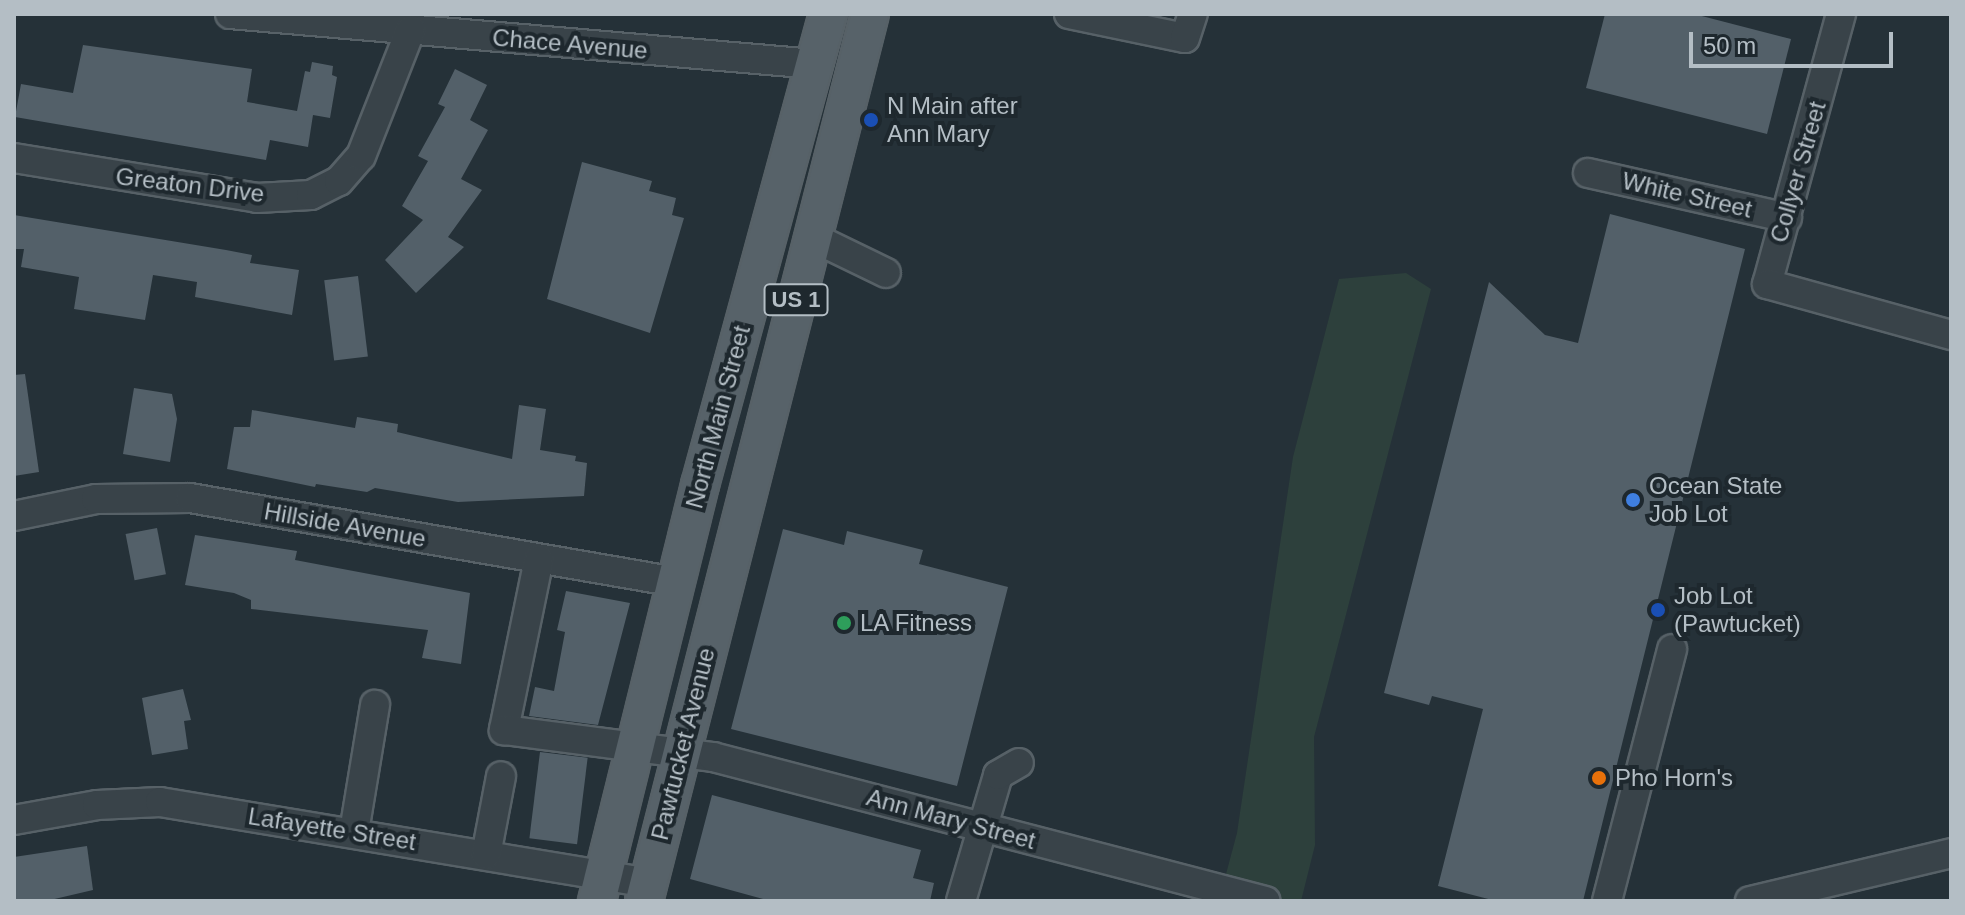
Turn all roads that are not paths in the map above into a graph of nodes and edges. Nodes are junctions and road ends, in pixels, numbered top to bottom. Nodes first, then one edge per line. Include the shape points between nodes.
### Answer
1 (230, 14) edge
2 (828, 14) edge
3 (870, 14) edge
4 (1069, 14) edge
5 (1841, 14) edge
6 (1189, 26) edge
7 (411, 29) junction
8 (814, 64) junction
9 (14, 158) edge
10 (1588, 173) dead end
11 (1787, 218) junction
12 (812, 237) junction
13 (886, 273) dead end
14 (1951, 335) edge
15 (14, 516) edge
16 (539, 559) junction
17 (675, 586) junction
18 (722, 586) junction
19 (1672, 649) dead end
20 (375, 705) dead end
21 (636, 744) junction
22 (680, 750) junction
23 (1019, 763) dead end
24 (501, 776) dead end
25 (14, 820) edge
26 (980, 828) junction
27 (354, 832) junction
28 (1951, 853) edge
29 (486, 855) junction
30 (600, 888) edge
31 (646, 892) edge
32 (961, 901) edge
33 (1266, 901) edge
34 (1607, 901) edge
35 (1750, 901) edge

1 - 7 street, Chace Avenue
2 - 8 main road, North Main Street / US 1
3 - 12 main road, North Main Street / US 1
4 - 6 street
5 - 11 street, Collyer Street
7 - 8 street, Chace Avenue
7 - 9 street, Greaton Drive via 361,156 339,181 311,195 257,198
8 - 17 main road, North Main Street / US 1
10 - 11 street, White Street
11 - 14 street, Collyer Street via 1767,284
12 - 13 street
12 - 18 main road, North Main Street / US 1
15 - 16 street, Hillside Avenue via 96,499 190,498
16 - 17 street, Hillside Avenue
16 - 21 street, Ann Mary Street via 504,730
17 - 18 main road
17 - 21 main road, Pawtucket Avenue / US 1
18 - 22 main road, Pawtucket Avenue / US 1
19 - 34 street
20 - 27 street
21 - 22 street, Ann Mary Street
21 - 30 main road, Pawtucket Avenue / US 1
22 - 26 street, Ann Mary Street
22 - 31 main road, Pawtucket Avenue / US 1
23 - 26 street via 998,775
24 - 29 street
25 - 27 street, Lafayette Street via 97,805 160,802
26 - 32 street
26 - 33 street, Ann Mary Street
27 - 29 street, Lafayette Street
28 - 35 street
29 - 30 street, Lafayette Street
30 - 31 street, Lafayette Street

